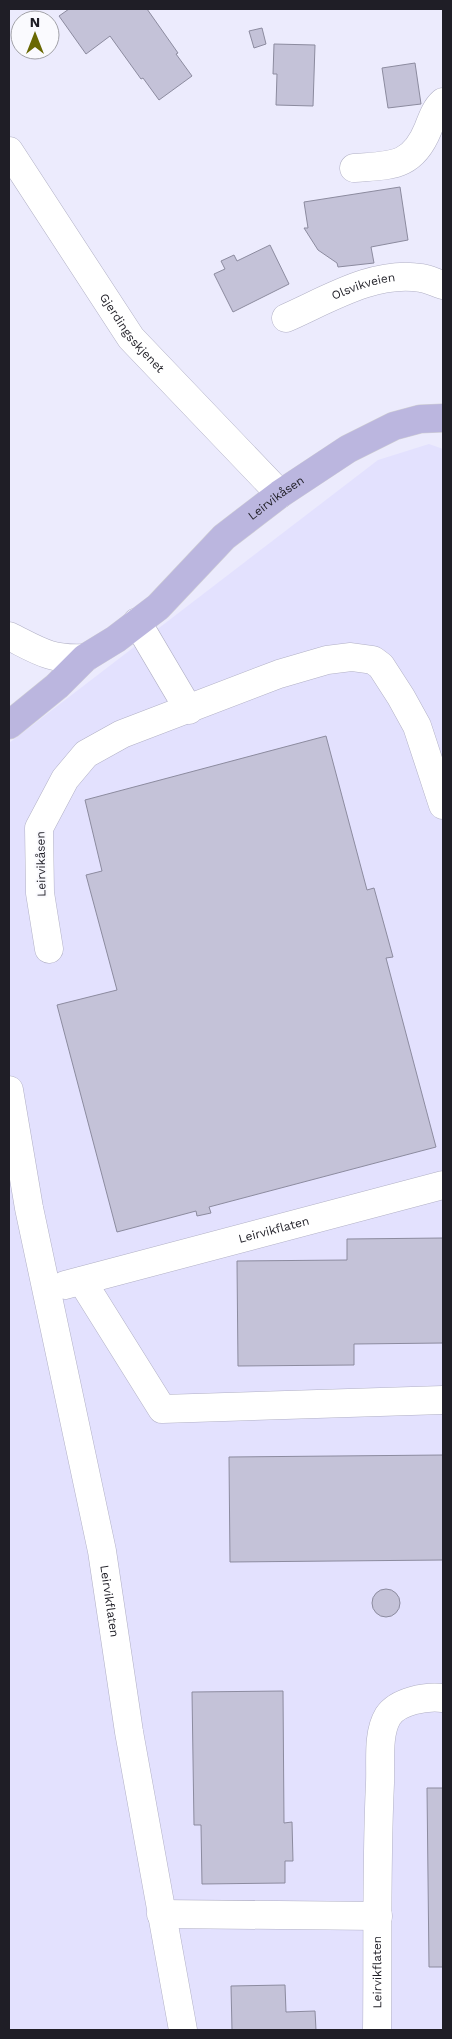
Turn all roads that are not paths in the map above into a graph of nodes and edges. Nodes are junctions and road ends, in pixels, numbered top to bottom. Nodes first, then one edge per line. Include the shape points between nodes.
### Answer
1 (443, 102) edge
2 (9, 151) edge
3 (354, 168) dead end
4 (443, 285) edge
5 (286, 318) dead end
6 (443, 418) edge
7 (280, 494) junction
8 (137, 622) junction
9 (9, 636) edge
10 (85, 658) junction
11 (188, 710) junction
12 (9, 725) edge
13 (443, 805) edge
14 (49, 950) dead end
15 (9, 1090) edge
16 (443, 1185) edge
17 (82, 1281) junction
18 (47, 1290) junction
19 (443, 1400) edge
20 (443, 1698) edge
21 (161, 1914) junction
22 (378, 1916) junction
23 (183, 2030) edge
24 (376, 2030) edge

1 - 3 street via 414,154 400,162
2 - 7 street, Gjerdingsskjenet via 130,338
4 - 5 street, Olsvikveien via 423,278 401,276 367,283
6 - 7 main road, Leirvikåsen via 420,419 394,426 348,449
7 - 8 main road, Leirvikåsen via 224,537 158,607
8 - 10 main road, Leirvikåsen
8 - 11 street
9 - 10 street via 50,656
10 - 12 main road, Leirvikåsen via 58,686
11 - 13 street, Leirvikåsen via 278,674 327,660 350,657 372,660 381,666 417,726
11 - 14 street, Leirvikåsen via 122,734 86,754 65,779 40,828 40,893
15 - 18 street, Leirvikflaten
16 - 17 street, Leirvikflaten
17 - 18 street, Leirvikflaten
17 - 19 street via 162,1409
18 - 21 street, Leirvikflaten via 102,1551
20 - 22 street, Leirvikflaten via 406,1703 395,1708 387,1718 382,1737
21 - 22 street
21 - 23 street, Leirvikflaten
22 - 24 street, Leirvikflaten

